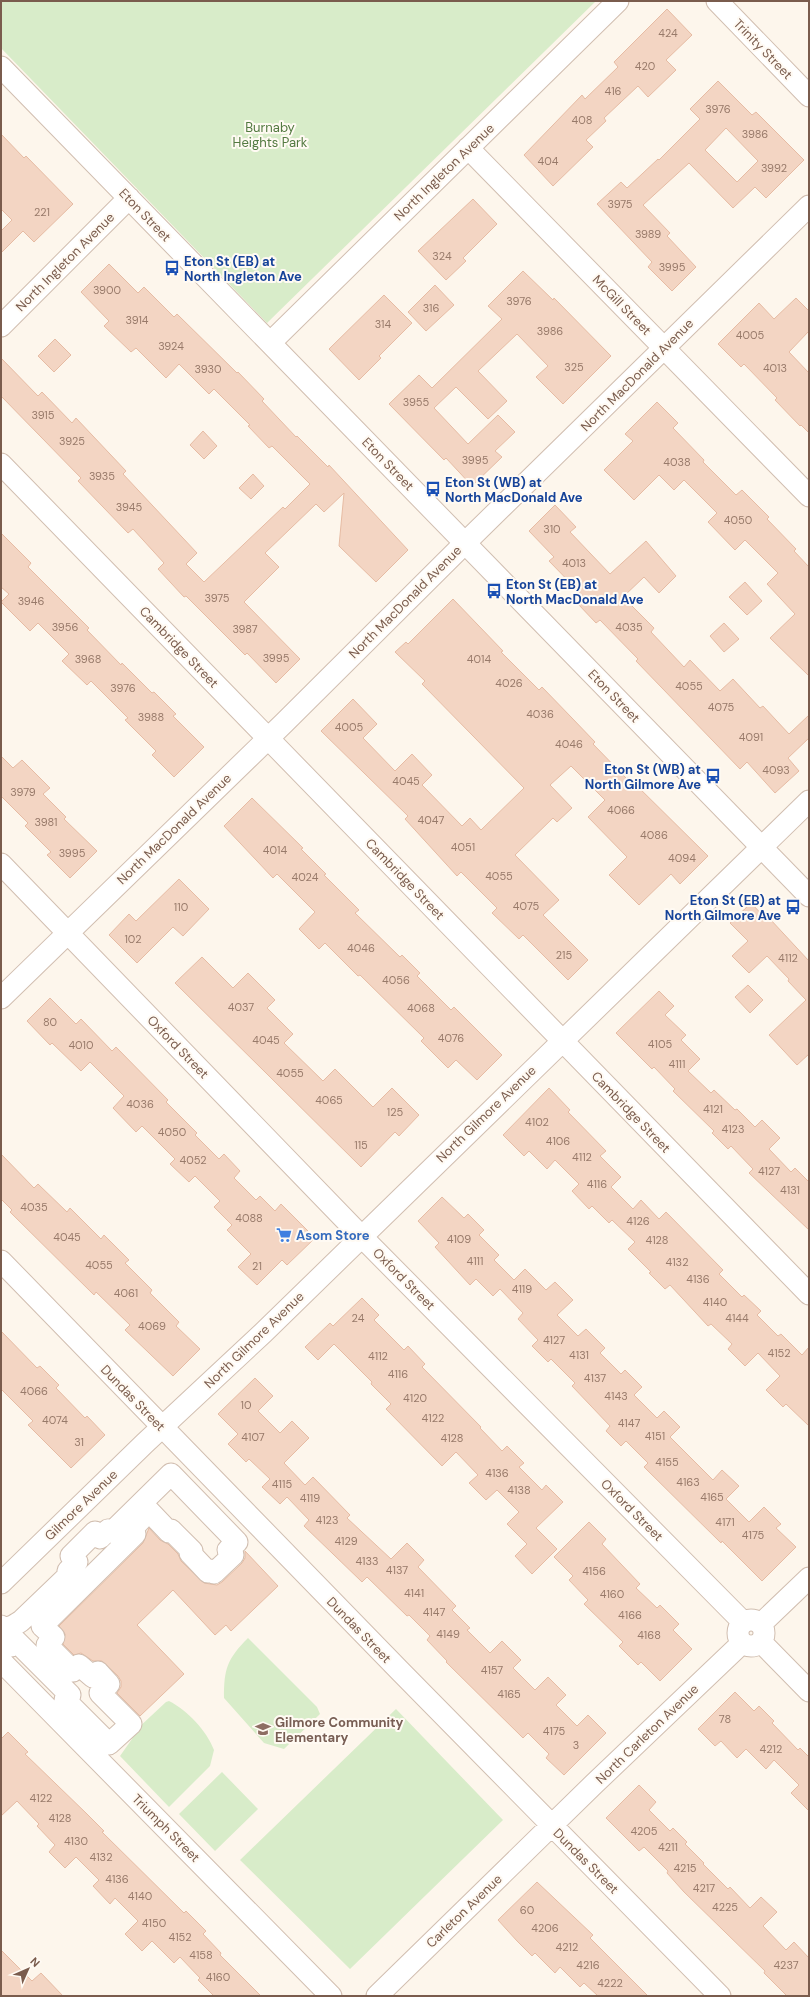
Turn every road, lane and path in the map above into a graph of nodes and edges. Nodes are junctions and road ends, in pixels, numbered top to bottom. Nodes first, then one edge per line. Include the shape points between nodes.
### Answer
1 (618, 1) edge
2 (717, 1) edge
3 (1, 67) edge
4 (809, 96) edge
5 (468, 148) junction
6 (129, 198) junction
7 (809, 206) edge
8 (1, 326) edge
9 (270, 343) junction
10 (664, 348) junction
11 (1, 464) edge
12 (809, 496) edge
13 (465, 543) junction
14 (269, 738) junction
15 (809, 801) edge
16 (761, 846) junction
17 (1, 864) edge
18 (809, 896) edge
19 (67, 933) junction
20 (1, 998) edge
21 (562, 1041) junction
22 (361, 1236) junction
23 (1, 1262) edge
24 (809, 1294) edge
25 (163, 1427) junction
26 (809, 1578) edge
27 (1, 1583) edge
28 (1, 1626) edge
29 (752, 1633) junction
30 (1, 1636) edge
31 (1, 1661) edge
32 (809, 1691) edge
33 (552, 1826) junction
34 (331, 1996) edge
35 (376, 1996) edge
36 (720, 1996) edge

1 - 5 street, North Ingleton Avenue
2 - 4 street, Trinity Street
3 - 6 street, Eton Street
5 - 9 street, North Ingleton Avenue
5 - 10 street, McGill Street
6 - 8 street, North Ingleton Avenue
6 - 9 street, Eton Street
7 - 10 street, North MacDonald Avenue
9 - 13 street, Eton Street
10 - 12 street, McGill Street
10 - 13 street, North MacDonald Avenue
11 - 14 street, Cambridge Street
13 - 14 street, North MacDonald Avenue
13 - 16 street, Eton Street
14 - 19 street, North MacDonald Avenue
14 - 21 street, Cambridge Street
15 - 16 street, North Gilmore Avenue
16 - 18 street, Eton Street
16 - 21 street, North Gilmore Avenue
17 - 19 street, Oxford Street
19 - 20 street, North MacDonald Avenue
19 - 22 street, Oxford Street
21 - 22 street, North Gilmore Avenue
21 - 24 street, Cambridge Street
22 - 25 street, North Gilmore Avenue
22 - 29 street, Oxford Street
23 - 25 street, Dundas Street
25 - 27 street, Gilmore Avenue
25 - 33 street, Dundas Street
26 - 29 street, North Carleton Avenue
28 - 30 street via 13,1627 21,1621 70,1574 68,1571 77,1562 71,1556 76,1550 95,1532 100,1538 108,1530 112,1532 171,1474 237,1542 228,1550 233,1555 214,1573 210,1570 208,1572 190,1553 192,1551 149,1511 131,1530 134,1534 42,1626 54,1637 47,1645 73,1671 79,1665 92,1677 98,1672 109,1684 100,1694 131,1724 109,1744 65,1700 70,1695 16,1641 11,1646
29 - 32 street, Oxford Street
29 - 33 street, North Carleton Avenue
31 - 34 street, Triumph Street
33 - 35 street, Carleton Avenue
33 - 36 street, Dundas Street

